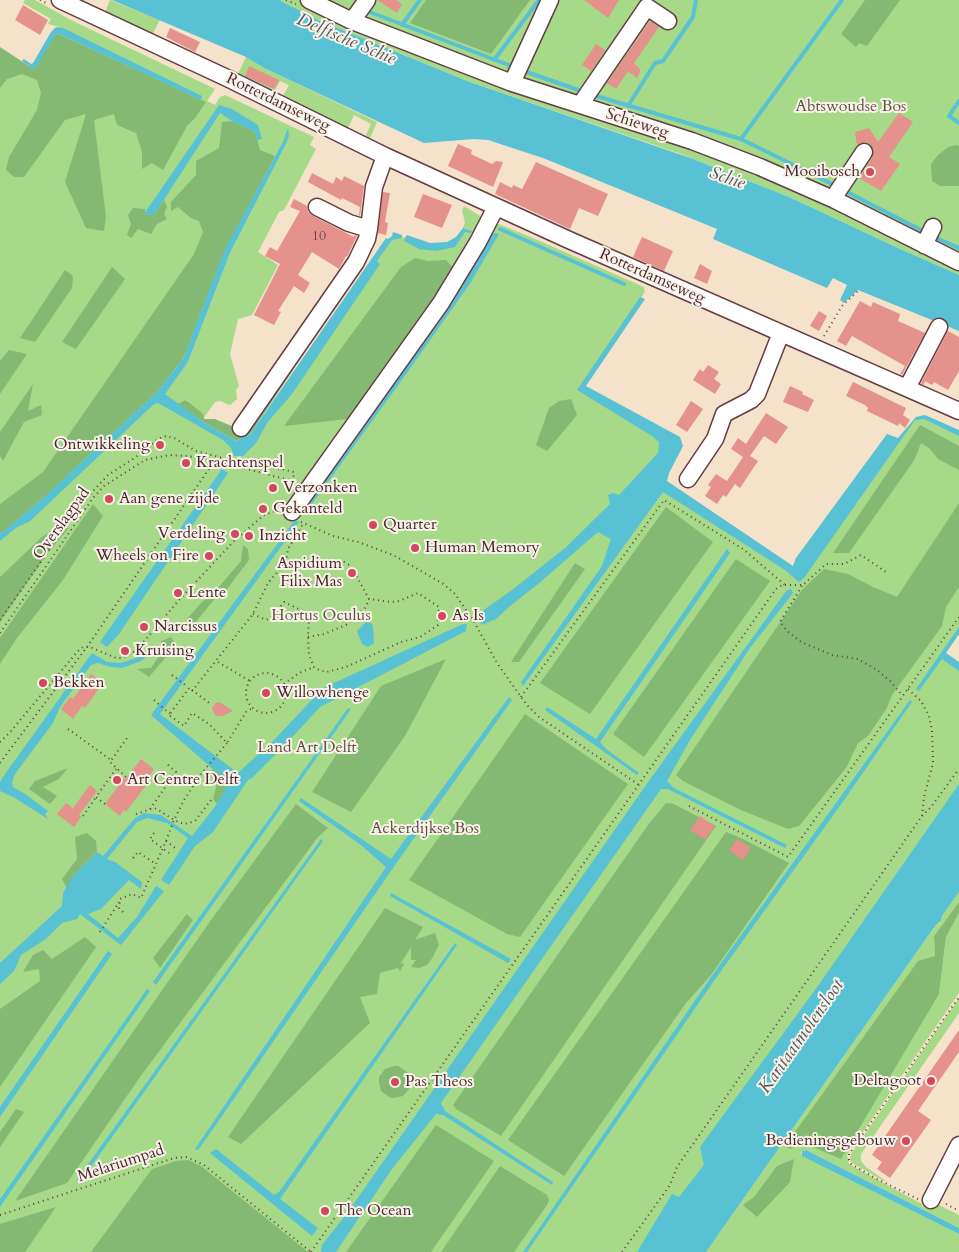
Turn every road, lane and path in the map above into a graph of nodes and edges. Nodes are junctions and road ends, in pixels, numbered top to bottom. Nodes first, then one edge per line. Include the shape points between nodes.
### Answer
1 (60, 0) edge
2 (309, 0) edge
3 (367, 0) edge
4 (550, 0) edge
5 (352, 21) junction
6 (668, 21) dead end
7 (512, 83) junction
8 (586, 98) junction
9 (864, 152) dead end
10 (385, 156) junction
11 (839, 191) junction
12 (316, 207) dead end
13 (496, 207) junction
14 (933, 227) dead end
15 (369, 229) junction
16 (924, 245) junction
17 (959, 262) edge
18 (858, 291) dead end
19 (939, 327) dead end
20 (781, 334) junction
21 (817, 349) junction
22 (907, 388) junction
23 (959, 411) edge
24 (241, 428) dead end
25 (215, 460) junction
26 (688, 479) dead end
27 (293, 481) junction
28 (311, 487) junction
29 (297, 518) junction
30 (286, 562) junction
31 (886, 572) dead end
32 (785, 585) junction
33 (803, 585) junction
34 (369, 600) junction
35 (253, 614) junction
36 (959, 617) edge
37 (0, 620) edge
38 (0, 633) edge
39 (308, 638) junction
40 (87, 647) junction
41 (217, 661) junction
42 (314, 667) junction
43 (172, 676) dead end
44 (250, 681) junction
45 (284, 684) junction
46 (189, 688) junction
47 (908, 689) junction
48 (192, 690) junction
49 (521, 696) junction
50 (903, 696) junction
51 (154, 700) dead end
52 (212, 705) dead end
53 (252, 708) junction
54 (170, 714) junction
55 (68, 729) dead end
56 (127, 738) dead end
57 (0, 742) edge
58 (226, 743) junction
59 (0, 758) edge
60 (111, 760) junction
61 (0, 763) edge
62 (167, 764) dead end
63 (116, 769) junction
64 (959, 769) edge
65 (126, 777) dead end
66 (639, 785) junction
67 (96, 797) junction
68 (211, 800) dead end
69 (106, 804) dead end
70 (689, 806) dead end
71 (149, 811) junction
72 (136, 814) dead end
73 (83, 816) dead end
74 (922, 816) junction
75 (174, 820) junction
76 (154, 833) dead end
77 (166, 841) junction
78 (163, 848) junction
79 (178, 850) dead end
80 (169, 853) dead end
81 (133, 858) dead end
82 (156, 864) junction
83 (119, 902) junction
84 (123, 912) dead end
85 (100, 932) dead end
86 (959, 996) edge
87 (959, 1145) edge
88 (932, 1200) joint
89 (0, 1215) edge
90 (311, 1252) edge
91 (622, 1252) edge

1 - 10 street, Rotterdamseweg
2 - 5 street, Schieweg
3 - 5 street
4 - 7 street
5 - 7 street, Schieweg
6 - 8 street via 647,7
7 - 8 street, Schieweg
8 - 11 street, Schieweg via 760,167
9 - 11 street
10 - 13 street, Rotterdamseweg
10 - 15 street via 374,187
11 - 16 street, Schieweg
12 - 15 street via 348,223
13 - 20 street, Rotterdamseweg
13 - 28 street via 441,303
14 - 16 street
15 - 24 street via 356,262
16 - 17 street, Schieweg
18 - 21 path via 842,306
19 - 22 street
20 - 21 street, Rotterdamseweg
20 - 26 street via 757,394 724,414 715,439
21 - 22 street, Rotterdamseweg
22 - 23 street, Rotterdamseweg
25 - 27 path, Overslagpad
25 - 38 path, Overslagpad via 169,455 145,460 104,486
25 - 40 path
27 - 28 path, Overslagpad
27 - 37 path via 294,472 271,467 247,467 196,451 174,438 158,438 108,475 83,502
28 - 29 street
29 - 30 path via 298,533 288,550
29 - 40 path via 273,510 253,523 131,654 116,658
29 - 49 path via 333,536 393,555 442,583 455,594 469,614
30 - 34 path via 325,565 344,562 351,566
30 - 35 path via 268,583
31 - 33 path via 861,555 844,564 826,564
32 - 33 path
32 - 49 path via 744,549 664,500
32 - 66 path via 776,589
33 - 50 path via 780,622 787,631 801,642 832,655 858,659 877,670
34 - 39 path via 366,607 346,625
34 - 42 path via 399,601 418,593 439,607 438,625 420,637 400,642 337,670 327,672
35 - 39 path via 266,620 284,602 292,605 309,618
35 - 41 path
36 - 47 path
39 - 42 path
40 - 57 path via 74,654
40 - 61 path
41 - 44 path
41 - 48 path
42 - 45 path
43 - 46 path
44 - 45 path via 264,673 272,674
44 - 53 path via 246,698
45 - 53 path via 285,700 275,712 259,713
46 - 48 path
46 - 54 path
47 - 50 path
47 - 74 path via 930,716 932,731 932,763
48 - 52 path
49 - 66 path via 539,717
50 - 70 path via 788,857
51 - 54 path
53 - 58 path
54 - 58 path via 184,726 192,713
55 - 60 path
56 - 60 path
58 - 75 path via 184,800
59 - 61 path
60 - 63 path
62 - 71 path via 176,772
63 - 65 path
63 - 67 path
64 - 74 path
66 - 90 path
67 - 69 path
67 - 73 path
68 - 75 path via 195,822 184,824
71 - 72 path
71 - 75 path via 157,809
74 - 91 path via 677,1167 670,1185
75 - 77 path
76 - 78 path via 150,839
77 - 78 path
77 - 79 path
78 - 80 path
78 - 82 path
81 - 82 path via 138,852
82 - 83 path via 141,898 132,894
83 - 84 path
83 - 85 path
86 - 88 path via 849,1154 851,1164 875,1178 926,1203
87 - 88 street
89 - 90 path, Melariumpad via 174,1158 186,1157 204,1164

